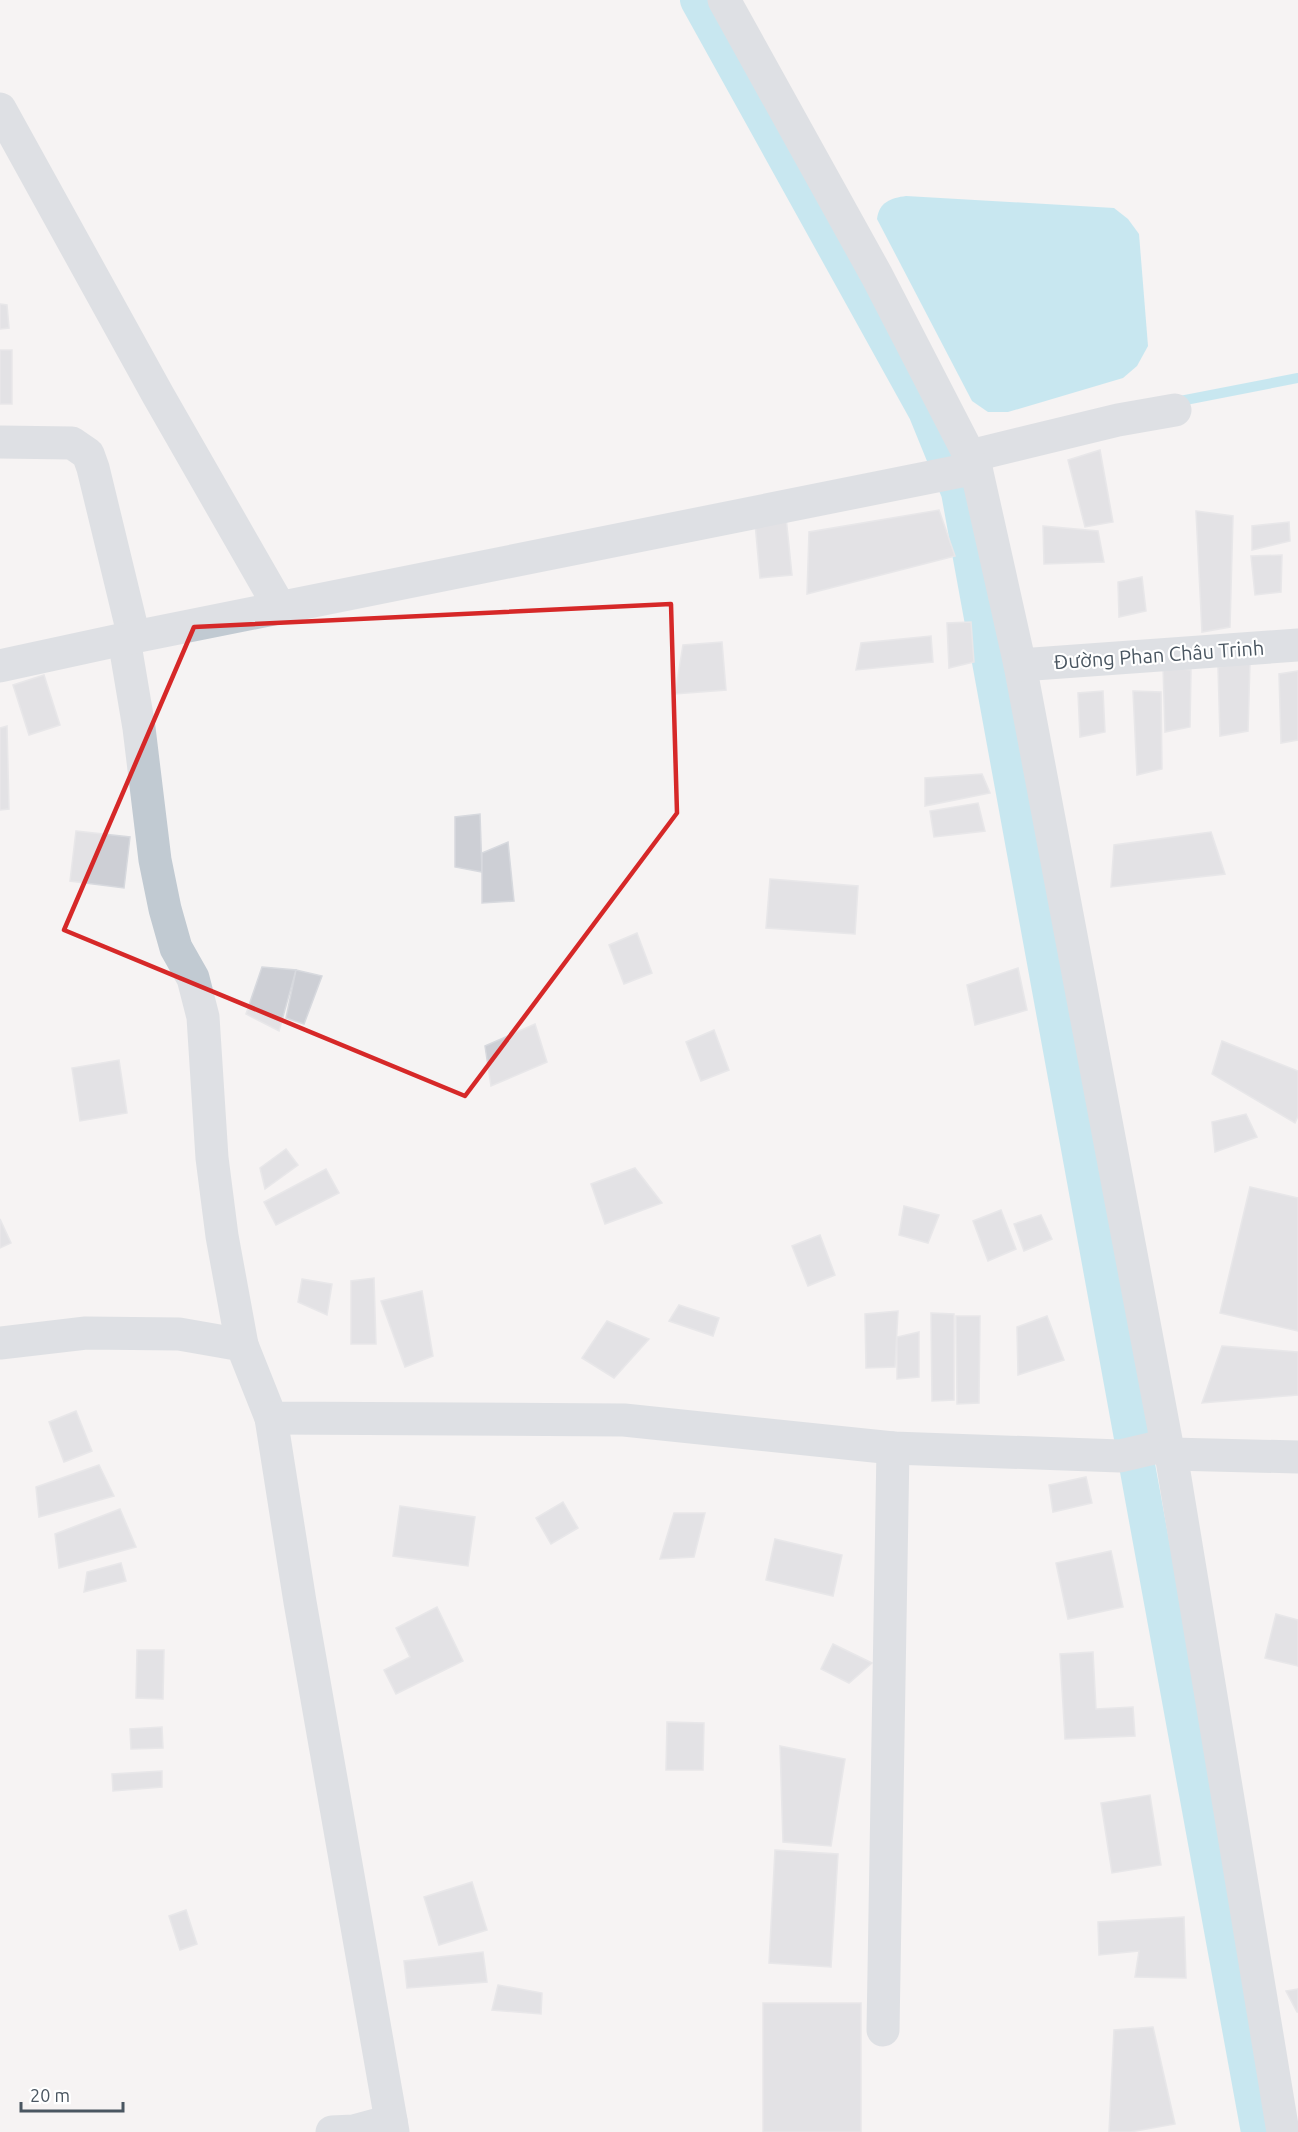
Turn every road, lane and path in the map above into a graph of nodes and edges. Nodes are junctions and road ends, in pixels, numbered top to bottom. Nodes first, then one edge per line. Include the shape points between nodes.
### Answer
1 (724, 0) edge
2 (0, 109) edge
3 (1175, 410) dead end
4 (0, 442) edge
5 (973, 462) junction
6 (280, 608) junction
7 (129, 638) junction
8 (1298, 645) edge
9 (1020, 665) junction
10 (0, 666) edge
11 (0, 1343) edge
12 (242, 1345) junction
13 (271, 1418) junction
14 (893, 1448) junction
15 (1169, 1450) junction
16 (1298, 1457) edge
17 (883, 2030) dead end
18 (392, 2126) edge
19 (332, 2132) edge
20 (1283, 2132) edge

1 - 5 street via 877,276
2 - 6 street
3 - 5 street via 1118,420
4 - 7 street via 72,443 88,454
5 - 6 street via 916,480
5 - 9 street
6 - 7 street
7 - 10 street
7 - 12 street via 155,860 176,948 193,978 203,1017 212,1158
8 - 9 street, Đường Phan Châu Trinh
9 - 15 street
11 - 12 street via 86,1333 179,1334
12 - 13 street
13 - 14 street via 624,1420
13 - 18 street
14 - 15 street via 1120,1456
14 - 17 street
15 - 16 street
15 - 20 street
18 - 19 street

